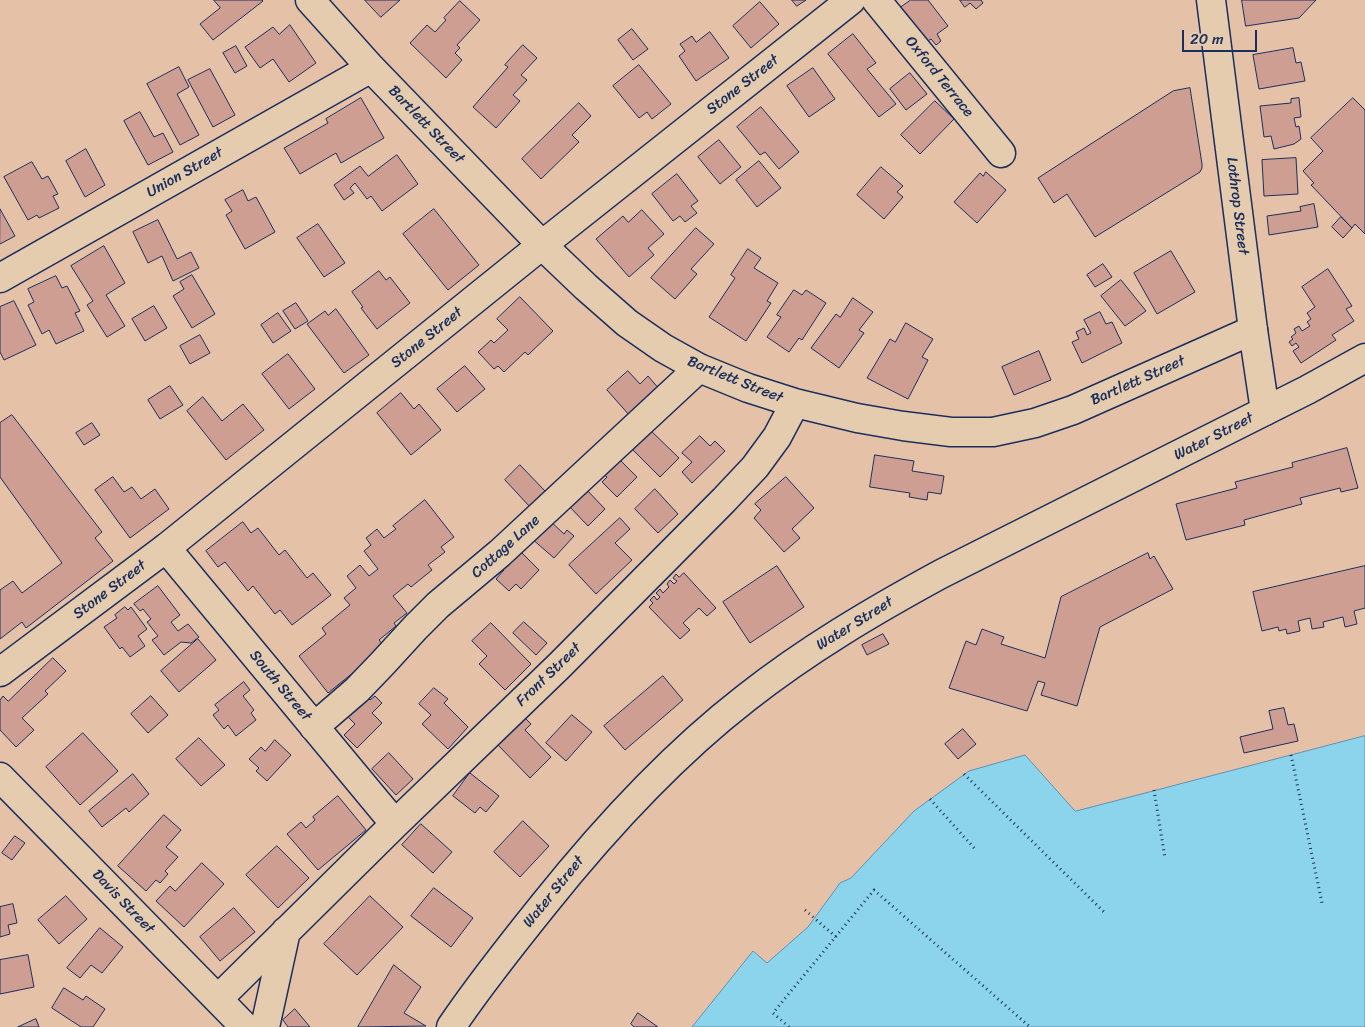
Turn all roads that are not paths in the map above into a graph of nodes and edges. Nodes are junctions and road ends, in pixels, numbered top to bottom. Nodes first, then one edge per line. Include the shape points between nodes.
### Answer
1 (851, 0) edge
2 (876, 0) edge
3 (1211, 0) edge
4 (315, 2) edge
5 (371, 68) junction
6 (1001, 153) dead end
7 (542, 245) junction
8 (0, 278) edge
9 (1253, 330) junction
10 (1365, 358) edge
11 (699, 368) junction
12 (795, 403) junction
13 (1265, 411) junction
14 (166, 548) junction
15 (0, 672) edge
16 (314, 726) junction
17 (0, 776) edge
18 (394, 824) junction
19 (286, 931) junction
20 (218, 999) junction
21 (246, 1027) edge
22 (265, 1027) edge
23 (451, 1027) edge

1 - 7 street, Stone Street
2 - 6 street, Oxford Terrace
3 - 9 street, Lothrop Street
4 - 5 street, Bartlett Street
5 - 7 street, Bartlett Street
5 - 8 street, Union Street
7 - 11 street, Bartlett Street via 627,323 662,348
7 - 14 street, Stone Street
9 - 12 street, Bartlett Street via 1073,410 994,432 951,432 903,426
9 - 13 street, Lothrop Street
10 - 13 street, Water Street
11 - 12 street, Bartlett Street
11 - 16 street, Cottage Lane via 438,605 356,690
12 - 18 street, Front Street via 777,437 724,500 559,666
13 - 23 street, Water Street via 888,603 838,633 746,698 655,778 605,831 508,948
14 - 15 street, Stone Street
14 - 16 street, South Street
16 - 18 street, South Street
17 - 20 street, Davis Street
18 - 19 street, Front Street
19 - 20 street, Front Street
19 - 22 street
20 - 21 street, Davis Street

